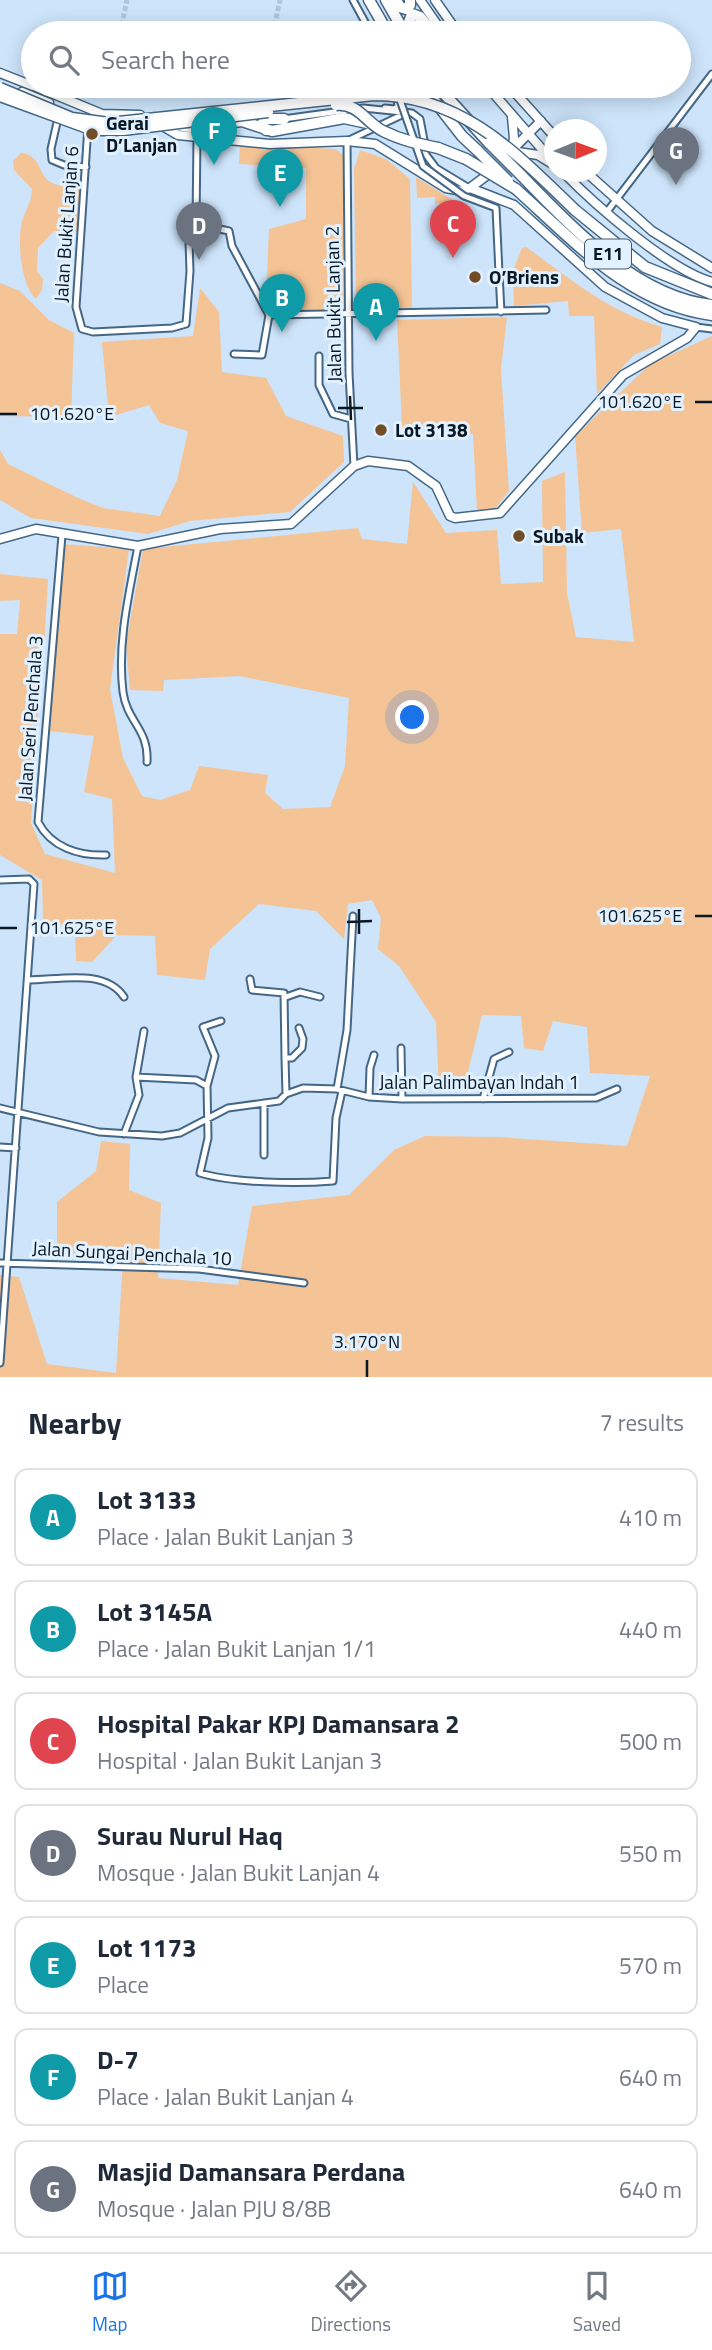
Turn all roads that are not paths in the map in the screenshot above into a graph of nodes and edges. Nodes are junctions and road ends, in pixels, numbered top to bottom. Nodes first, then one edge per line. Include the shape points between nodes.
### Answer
1 (354, 0) edge
2 (369, 0) edge
3 (388, 0) edge
4 (396, 0) edge
5 (410, 0) edge
6 (419, 0) edge
7 (435, 0) edge
8 (365, 21) edge
9 (381, 21) edge
10 (398, 21) edge
11 (409, 21) edge
12 (423, 21) edge
13 (434, 21) edge
14 (450, 21) edge
15 (0, 73) edge
16 (712, 74) edge
17 (21, 81) edge
18 (0, 87) edge
19 (21, 95) edge
20 (0, 96) edge
21 (21, 96) edge
22 (26, 98) edge
23 (30, 98) edge
24 (62, 98) edge
25 (346, 98) edge
26 (410, 98) edge
27 (412, 98) edge
28 (432, 98) edge
29 (448, 98) edge
30 (454, 98) edge
31 (497, 98) edge
32 (520, 98) edge
33 (400, 100) joint
34 (80, 106) junction
35 (385, 108) dead end
36 (61, 109) junction
37 (409, 113) junction
38 (511, 114) junction
39 (76, 115) junction
40 (140, 115) joint
41 (284, 119) junction
42 (89, 120) junction
43 (541, 121) junction
44 (156, 122) junction
45 (470, 122) junction
46 (544, 124) edge
47 (371, 127) junction
48 (266, 130) junction
49 (528, 134) junction
50 (197, 137) junction
51 (424, 140) dead end
52 (346, 141) junction
53 (375, 144) junction
54 (424, 152) dead end
55 (544, 152) edge
56 (509, 153) junction
57 (544, 158) edge
58 (86, 167) junction
59 (436, 168) junction
60 (422, 170) junction
61 (486, 176) dead end
62 (573, 182) edge
63 (597, 182) edge
64 (470, 188) junction
65 (516, 189) junction
66 (616, 200) junction
67 (606, 213) junction
68 (196, 224) junction
69 (712, 268) edge
70 (712, 282) edge
71 (712, 294) edge
72 (712, 305) edge
73 (546, 310) dead end
74 (501, 312) junction
75 (269, 315) junction
76 (349, 315) junction
77 (712, 316) edge
78 (696, 327) junction
79 (712, 329) edge
80 (234, 354) dead end
81 (319, 356) dead end
82 (351, 419) junction
83 (354, 466) junction
84 (62, 535) junction
85 (0, 539) edge
86 (138, 546) junction
87 (147, 762) dead end
88 (106, 855) dead end
89 (0, 880) edge
90 (353, 916) dead end
91 (250, 979) dead end
92 (28, 980) junction
93 (124, 997) dead end
94 (286, 997) junction
95 (320, 997) dead end
96 (222, 1021) dead end
97 (299, 1028) dead end
98 (144, 1031) dead end
99 (401, 1048) dead end
100 (509, 1052) dead end
101 (374, 1055) dead end
102 (285, 1058) junction
103 (136, 1077) junction
104 (207, 1086) junction
105 (617, 1089) dead end
106 (340, 1090) junction
107 (286, 1094) junction
108 (369, 1097) junction
109 (402, 1099) junction
110 (483, 1099) junction
111 (264, 1102) junction
112 (0, 1108) edge
113 (18, 1112) junction
114 (208, 1119) junction
115 (124, 1134) junction
116 (0, 1147) edge
117 (16, 1148) junction
118 (264, 1155) dead end
119 (8, 1262) junction
120 (0, 1263) edge
121 (304, 1283) dead end
122 (0, 1363) edge

1 - 8 street
2 - 9 highway
3 - 10 highway
4 - 5 highway via 406,9
6 - 13 street
7 - 14 street
11 - 12 highway via 412,14
15 - 17 street
16 - 66 street
18 - 19 street
18 - 21 highway, bridge
20 - 47 highway, bridge via 93,130 344,104 362,113
22 - 25 highway, bridge via 72,118 109,123
23 - 36 street
24 - 34 street
26 - 71 highway, bridge via 446,108 487,131 645,267
27 - 37 street
28 - 65 highway, E11, bridge via 462,136
29 - 45 highway, E11
30 - 45 highway
31 - 38 street
32 - 43 street
33 - 35 street via 395,109
33 - 60 street, bridge
34 - 39 street
34 - 40 street via 102,114
36 - 39 street
36 - 58 street via 52,160
37 - 41 street via 363,108
37 - 47 street
37 - 51 street via 420,119
38 - 49 street
38 - 56 street via 514,138
39 - 42 street
40 - 41 street via 248,112
41 - 48 highway via 265,119
42 - 44 street
42 - 58 street, Jalan Bukit Lanjan 6
43 - 46 street
43 - 49 street
44 - 48 highway via 190,127 242,121
44 - 50 street via 178,135
45 - 72 highway, E11, bridge via 554,209 620,265 650,284
47 - 48 highway via 344,118 283,131
47 - 52 street
47 - 53 street via 369,139
47 - 65 highway, bridge via 466,159
49 - 55 street
49 - 56 street
50 - 52 street via 270,144
50 - 68 street
52 - 53 street
52 - 76 street, Jalan Bukit Lanjan 2
53 - 60 street
54 - 59 street
56 - 57 street
58 - 68 street, Jalan Bukit Lanjan 6 via 76,293 76,317 82,329 117,332 184,326 188,320 188,241
59 - 60 street
59 - 64 street
60 - 64 street via 446,188
60 - 74 street, bridge via 464,196 496,208
61 - 64 street
62 - 67 street
63 - 66 street
64 - 78 street via 521,209 582,267 626,300 662,318
65 - 77 highway, E11 via 606,271 643,292
66 - 67 street
66 - 69 street via 665,240
67 - 70 street via 689,272
68 - 75 street via 231,233 234,251
73 - 74 street
74 - 76 street
75 - 76 street
75 - 80 street via 262,355
76 - 82 street, Jalan Bukit Lanjan 2
78 - 79 street
78 - 83 street via 687,338 623,375 495,516 450,516 436,486 408,466 368,461
81 - 82 street via 320,389 333,414
82 - 83 street, Jalan Bukit Lanjan 2
83 - 86 street via 291,524 220,529
84 - 85 street via 29,530
84 - 86 street
84 - 88 street, Jalan Seri Penchala 3 via 38,822 46,837 64,847 89,856
86 - 87 street via 125,619 123,681 127,708 148,743
89 - 92 street via 29,879 34,884
90 - 106 street
91 - 94 street via 252,990 280,991
92 - 93 street via 105,979
92 - 113 street
94 - 95 street via 300,992
94 - 102 street
96 - 104 street via 204,1027 215,1056
97 - 102 street via 302,1048 292,1058
98 - 103 street
99 - 109 street
100 - 110 street via 494,1059
101 - 108 street
102 - 107 street
103 - 104 street via 196,1080
103 - 115 street via 139,1095
104 - 114 street
105 - 110 street, Jalan Palimbayan Indah 1 via 596,1098
106 - 107 street, Jalan Palimbayan Indah 1 via 303,1088
106 - 108 street, Jalan Palimbayan Indah 1
106 - 114 street via 332,1181 232,1180 200,1172
107 - 111 street, Jalan Palimbayan Indah 1 via 279,1101
108 - 109 street, Jalan Palimbayan Indah 1
109 - 110 street, Jalan Palimbayan Indah 1
111 - 114 street, Jalan Palimbayan Indah 1 via 228,1108
111 - 118 street
112 - 113 street, Jalan Palimbayan Indah 1
113 - 115 street, Jalan Palimbayan Indah 1
113 - 117 street
114 - 115 street, Jalan Palimbayan Indah 1 via 180,1133
116 - 117 street
117 - 119 street
119 - 120 street, Jalan Sungai Penchala 10
119 - 121 street, Jalan Sungai Penchala 10 via 199,1269
119 - 122 street

